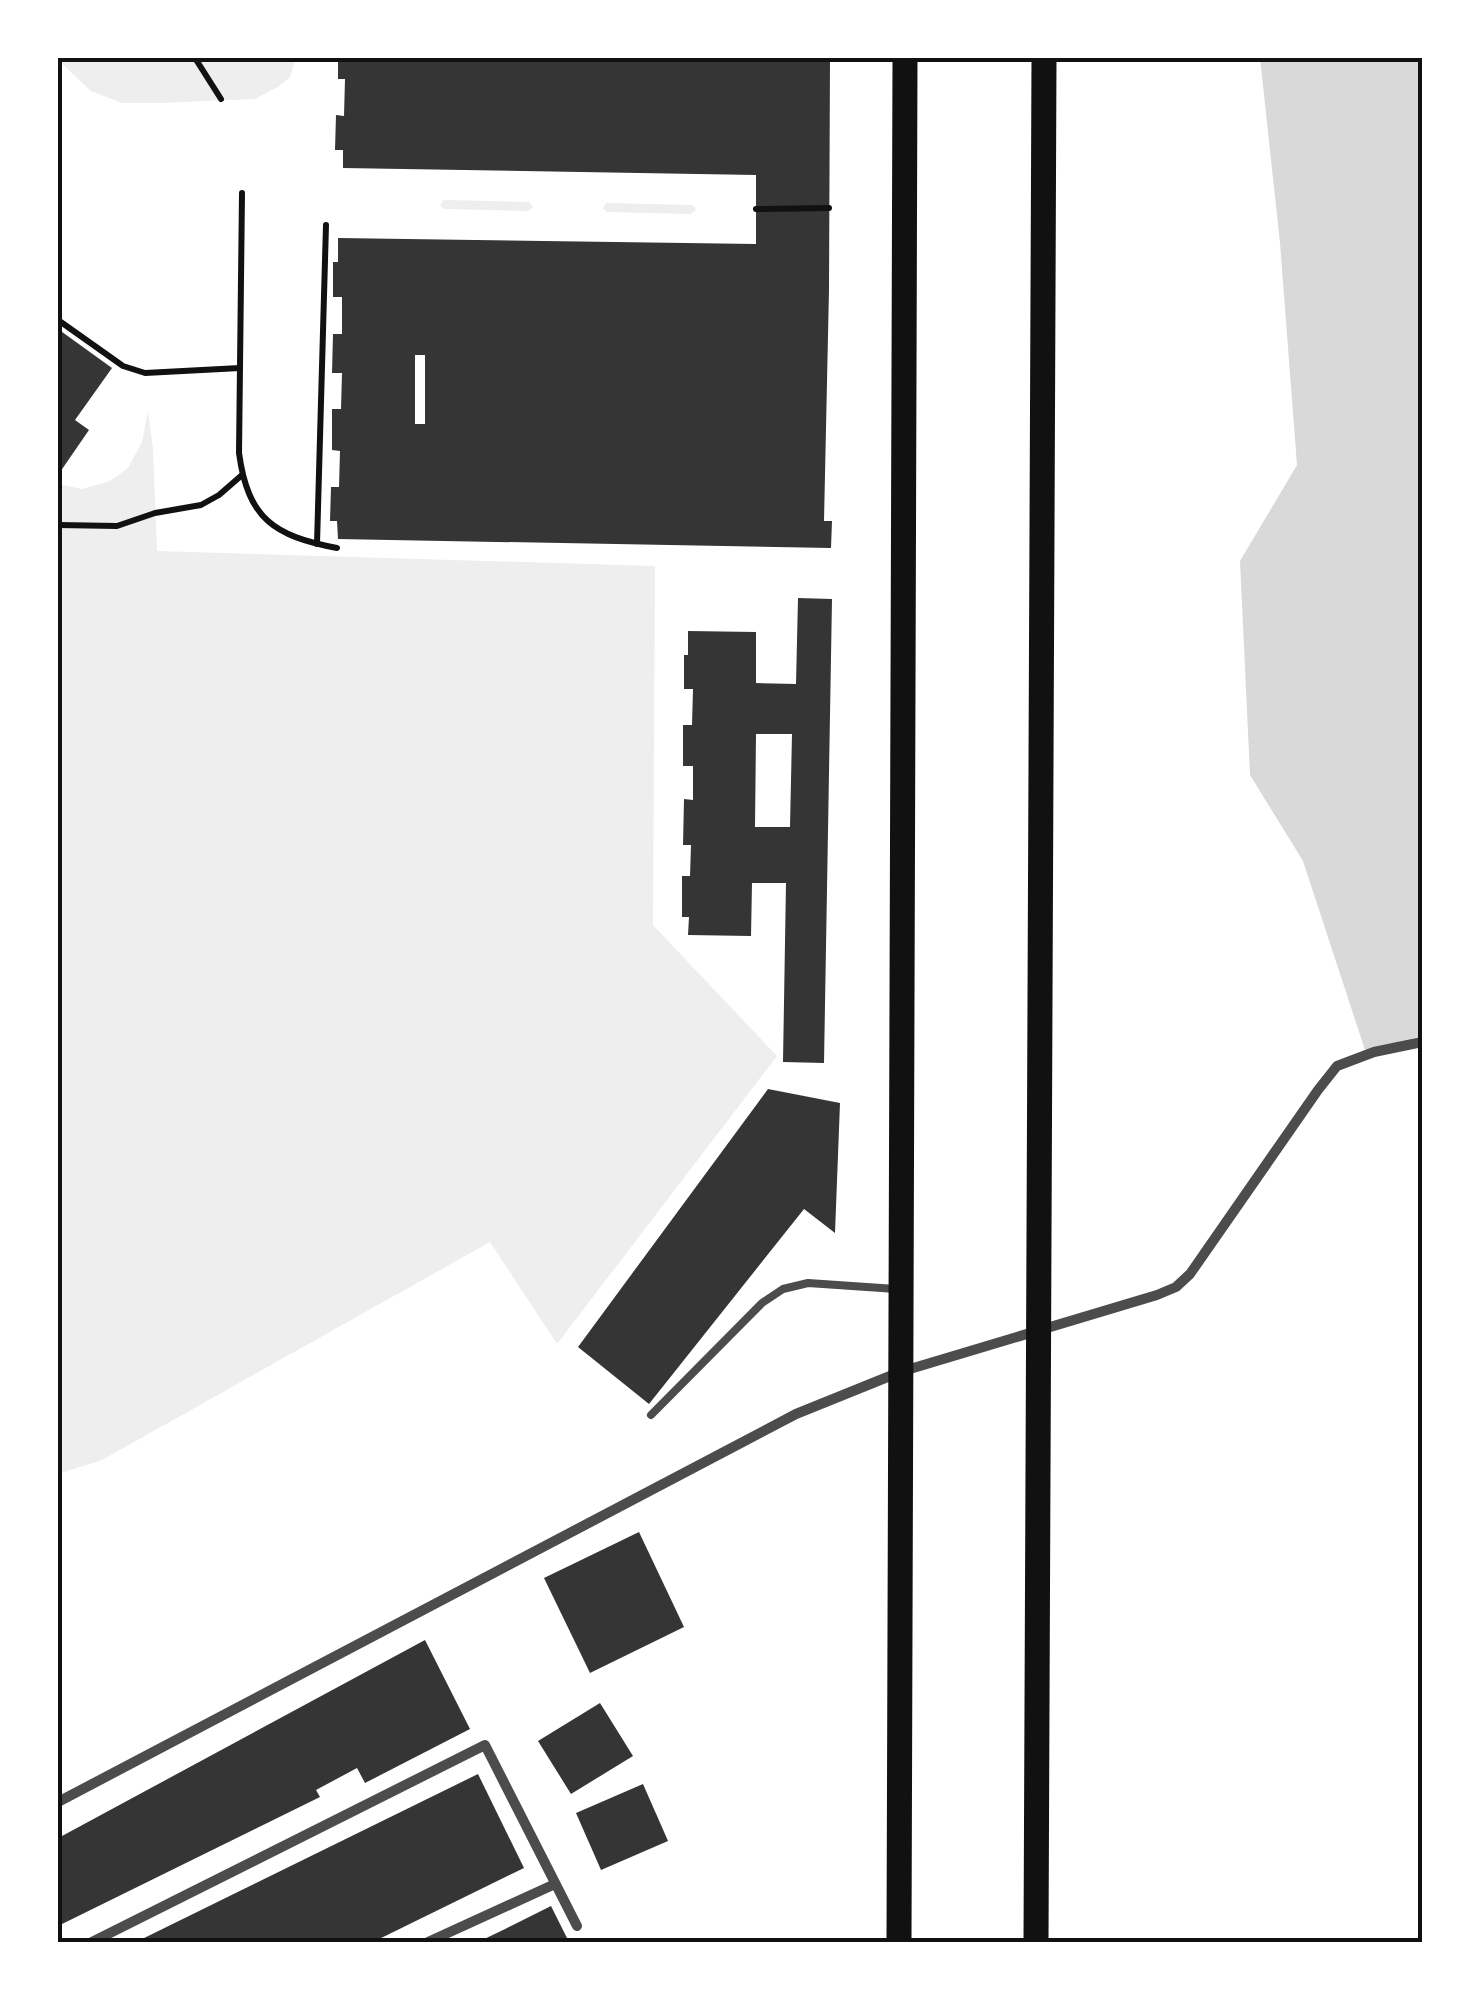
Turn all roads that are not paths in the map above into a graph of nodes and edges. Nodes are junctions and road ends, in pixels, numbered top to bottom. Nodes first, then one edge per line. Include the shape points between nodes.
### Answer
1 (906, 58) edge
2 (1044, 58) edge
3 (1422, 1042) edge
4 (901, 1289) junction
5 (1038, 1330) junction
6 (900, 1372) junction
7 (651, 1415) dead end
8 (58, 1802) edge
9 (555, 1884) junction
10 (577, 1926) dead end
11 (92, 1942) edge
12 (428, 1942) edge
13 (898, 1942) edge
14 (1036, 1942) edge

1 - 4 main road
2 - 5 main road
3 - 5 street via 1337,1066 1176,1286
4 - 6 main road
4 - 7 lane via 808,1283 783,1289
5 - 6 street
5 - 14 main road
6 - 8 street via 796,1414
6 - 13 main road
9 - 10 street
9 - 11 street via 485,1745
9 - 12 street

